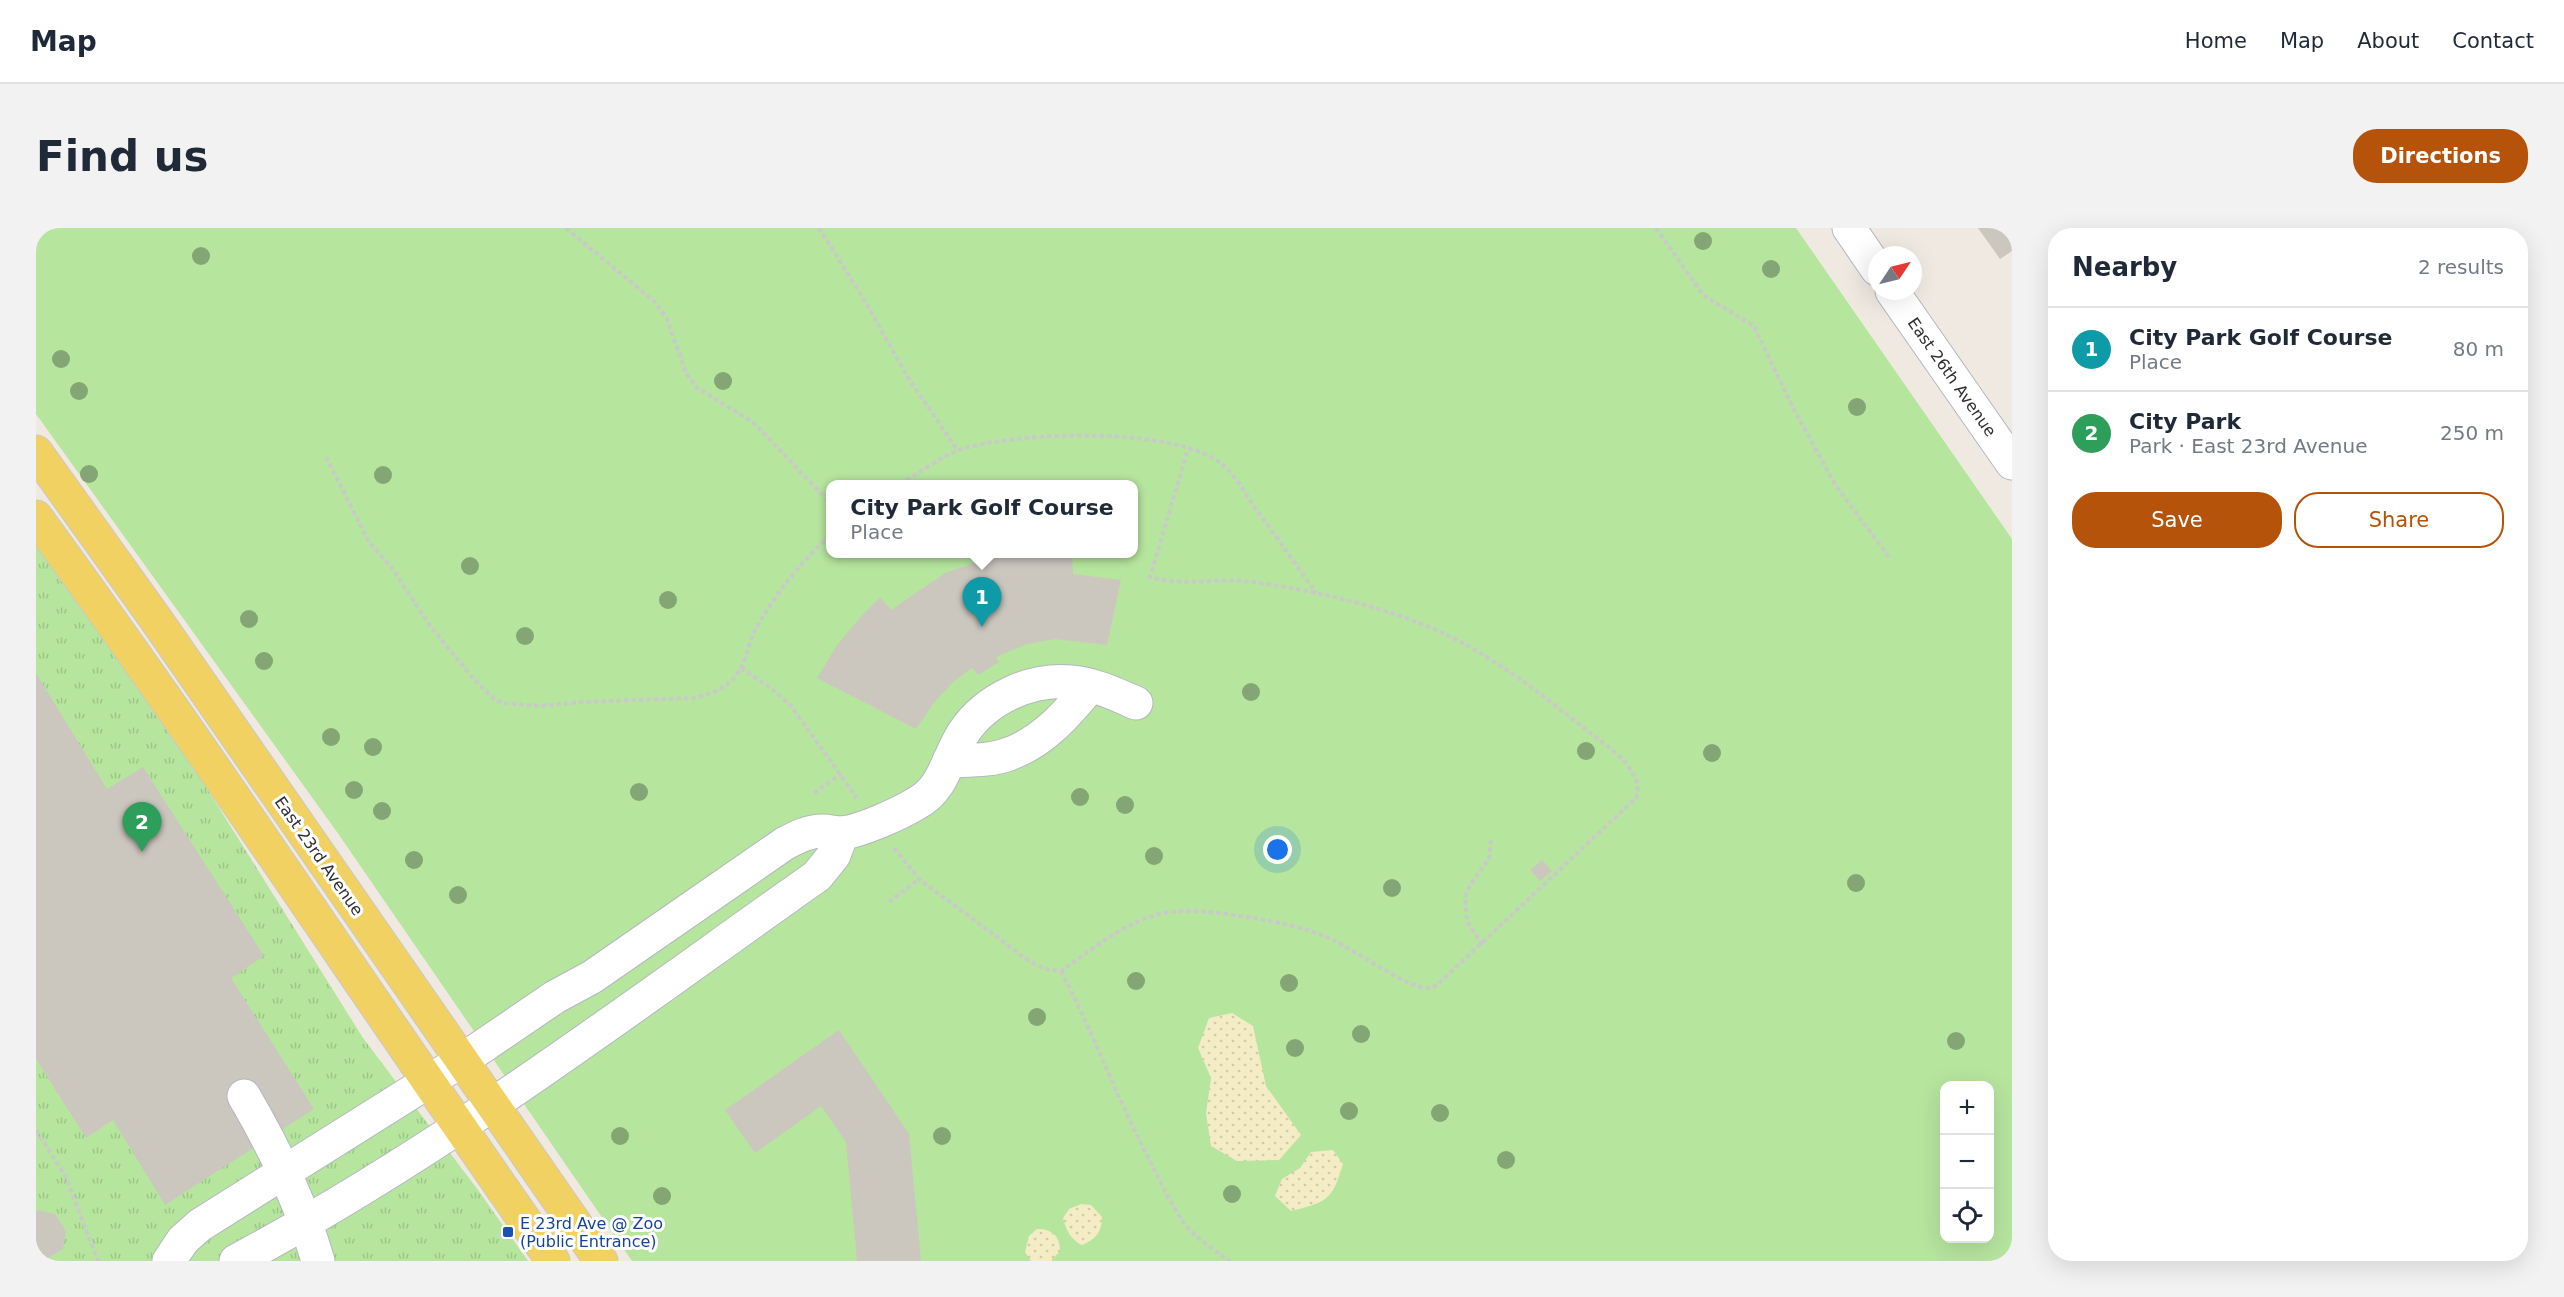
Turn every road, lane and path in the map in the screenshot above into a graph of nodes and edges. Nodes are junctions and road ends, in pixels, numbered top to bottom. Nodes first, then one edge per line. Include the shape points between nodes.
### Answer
1 (566, 228) edge
2 (819, 228) edge
3 (1656, 228) edge
4 (1849, 228) edge
5 (1868, 256) edge
6 (1898, 300) edge
7 (1188, 449) junction
8 (958, 451) junction
9 (36, 452) edge
10 (326, 457) dead end
11 (2012, 463) edge
12 (907, 480) edge
13 (826, 498) edge
14 (36, 517) edge
15 (826, 541) edge
16 (1889, 557) dead end
17 (1316, 594) junction
18 (741, 668) junction
19 (1090, 686) junction
20 (1136, 703) dead end
21 (950, 761) junction
22 (814, 793) dead end
23 (842, 833) junction
24 (1491, 840) dead end
25 (889, 902) dead end
26 (1482, 945) junction
27 (1061, 971) junction
28 (462, 1061) junction
29 (428, 1082) junction
30 (244, 1096) dead end
31 (493, 1105) junction
32 (460, 1128) junction
33 (36, 1130) edge
34 (286, 1171) junction
35 (307, 1223) junction
36 (98, 1261) edge
37 (169, 1261) edge
38 (236, 1261) edge
39 (318, 1261) edge
40 (553, 1261) edge
41 (601, 1261) edge
42 (1230, 1261) edge

1 - 13 path via 654,302 667,319 686,373 696,387 754,423
2 - 8 path via 907,376
3 - 16 path via 1703,295 1754,326 1836,486
4 - 5 street
6 - 11 street, East 26th Avenue
7 - 8 path via 1111,436 1041,436
7 - 17 path via 1210,457 1231,473
7 - 17 path via 1150,577 1170,583 1230,579
8 - 12 path
9 - 28 main road, East 23rd Avenue
10 - 18 path via 369,542 391,567 431,627 495,700 539,706 695,698 725,686
14 - 29 main road via 181,719
15 - 18 path via 772,602 748,644
17 - 26 path via 1387,612 1480,653 1527,683 1602,742 1637,780 1636,798 1628,807
18 - 22 path via 791,706 841,774
19 - 20 street
19 - 21 street via 1056,724 1027,745 1009,754
19 - 21 street via 1072,682 1040,684 1005,696 975,717
21 - 23 street via 927,797 875,823
23 - 28 street via 802,834 784,844
23 - 31 street via 834,855 817,876
24 - 26 path via 1486,866 1465,897 1467,921
25 - 27 path via 919,879 1029,961
26 - 27 path via 1429,988 1402,979 1307,929 1206,911 1164,913 1122,929
27 - 42 path via 1134,1132 1184,1223 1203,1243
28 - 29 street
28 - 31 main road, East 23rd Avenue
29 - 32 main road
29 - 34 street
30 - 34 street
31 - 32 street
31 - 41 main road, East 23rd Avenue
32 - 35 street
32 - 40 main road
33 - 36 path via 65,1175
34 - 35 street
34 - 37 street via 201,1225 183,1240
35 - 38 street
35 - 39 street

